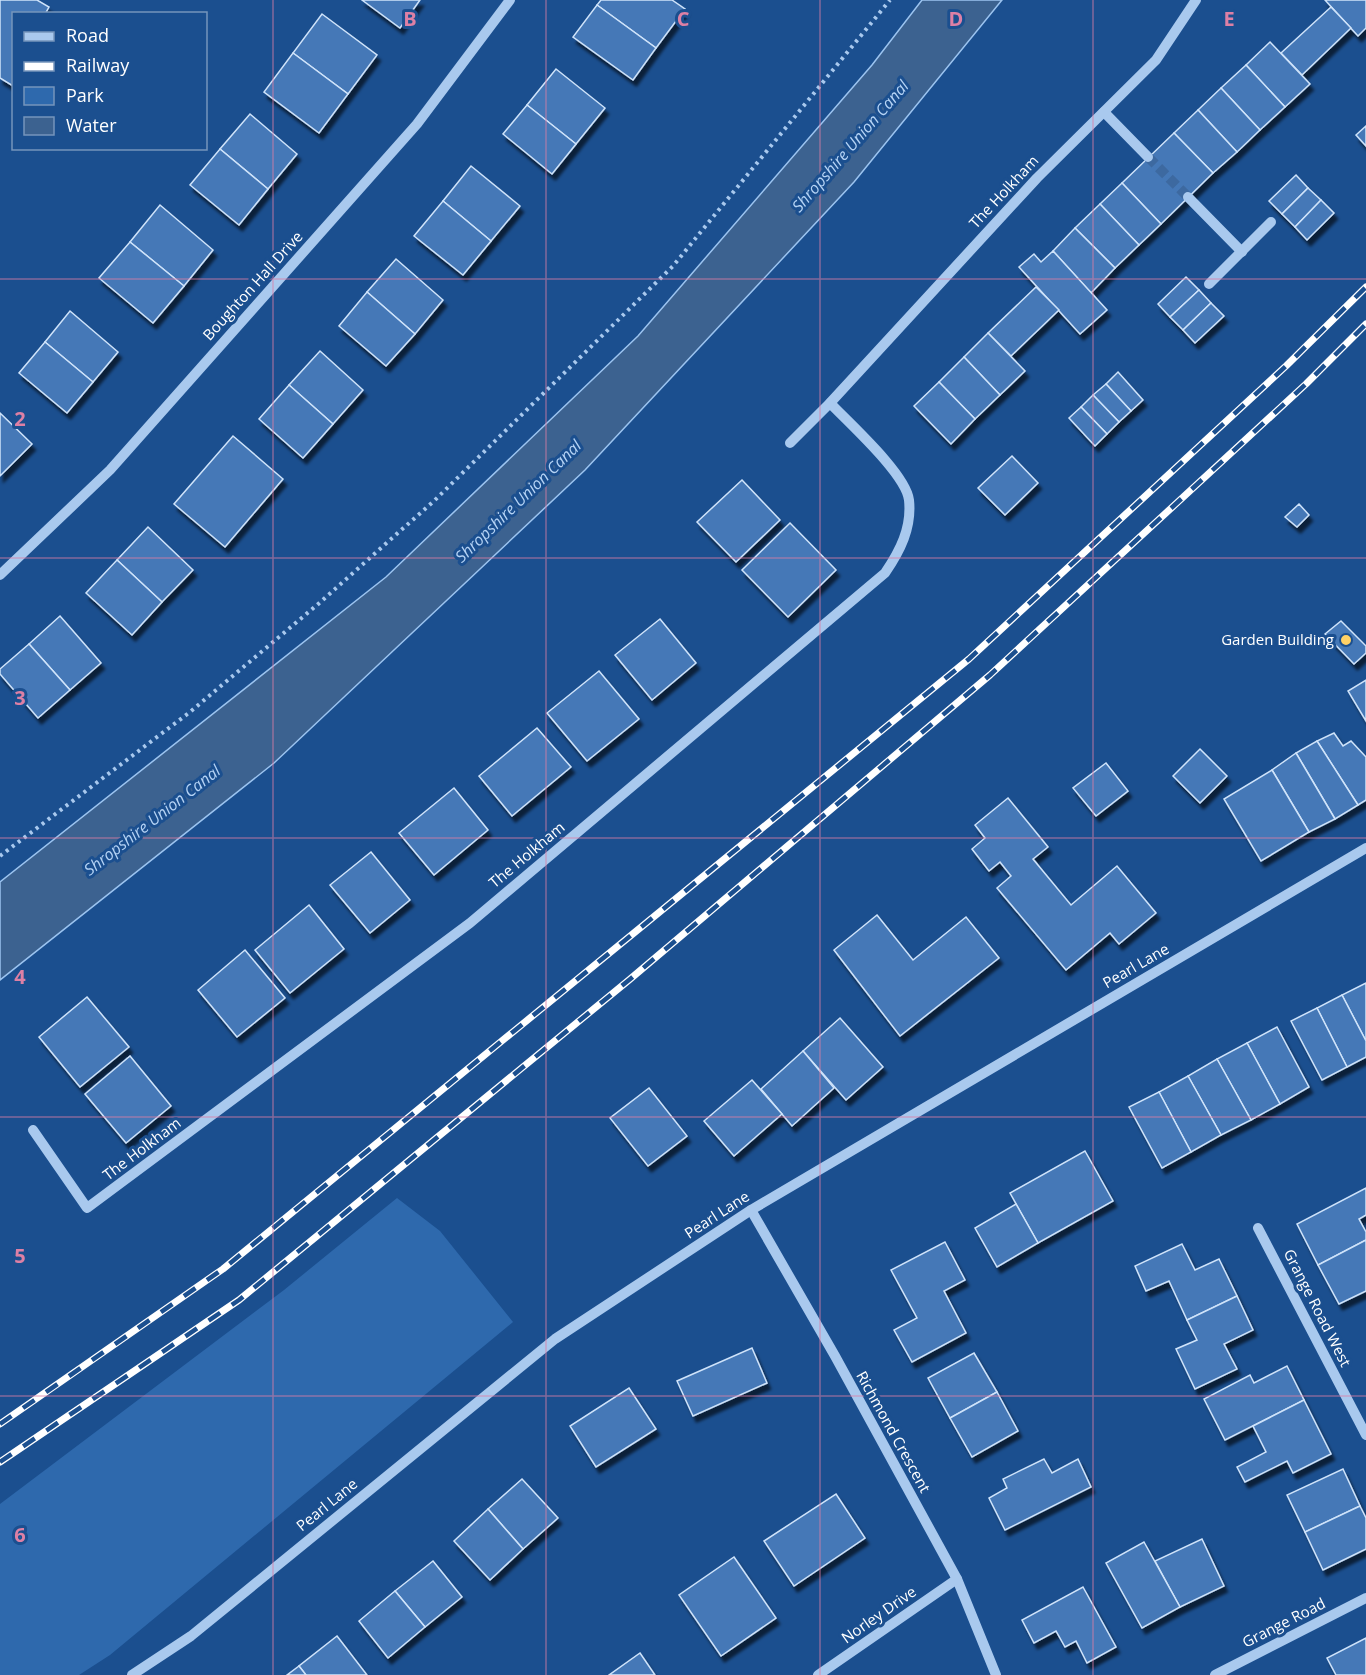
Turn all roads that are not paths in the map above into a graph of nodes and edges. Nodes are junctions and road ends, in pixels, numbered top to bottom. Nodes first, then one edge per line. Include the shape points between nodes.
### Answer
1 (510, 0) edge
2 (1196, 0) edge
3 (1104, 112) junction
4 (1148, 157) tunnel mouth
5 (1188, 198) tunnel mouth
6 (1271, 222) dead end
7 (1242, 252) junction
8 (1209, 284) dead end
9 (830, 403) junction
10 (790, 442) dead end
11 (0, 575) edge
12 (1366, 848) edge
13 (33, 1130) dead end
14 (751, 1210) junction
15 (1258, 1228) dead end
16 (1366, 1435) edge
17 (957, 1579) junction
18 (1366, 1598) edge
19 (132, 1675) edge
20 (818, 1675) edge
21 (996, 1675) edge
22 (1215, 1675) edge

1 - 11 street, Boughton Hall Drive via 417,124 110,470
2 - 3 street, The Holkham via 1156,60
3 - 4 street
3 - 9 street, The Holkham via 1037,178
5 - 7 street
6 - 7 street
7 - 8 street
9 - 10 street, The Holkham
9 - 13 street, The Holkham via 892,468 909,498 907,531 901,549 885,573 470,923 87,1208
12 - 14 street, Pearl Lane
14 - 17 street, Richmond Crescent
14 - 19 street, Pearl Lane via 555,1339 191,1635
15 - 16 street, Grange Road West
17 - 20 street, Norley Drive
17 - 21 street, Richmond Crescent
18 - 22 street, Grange Road

